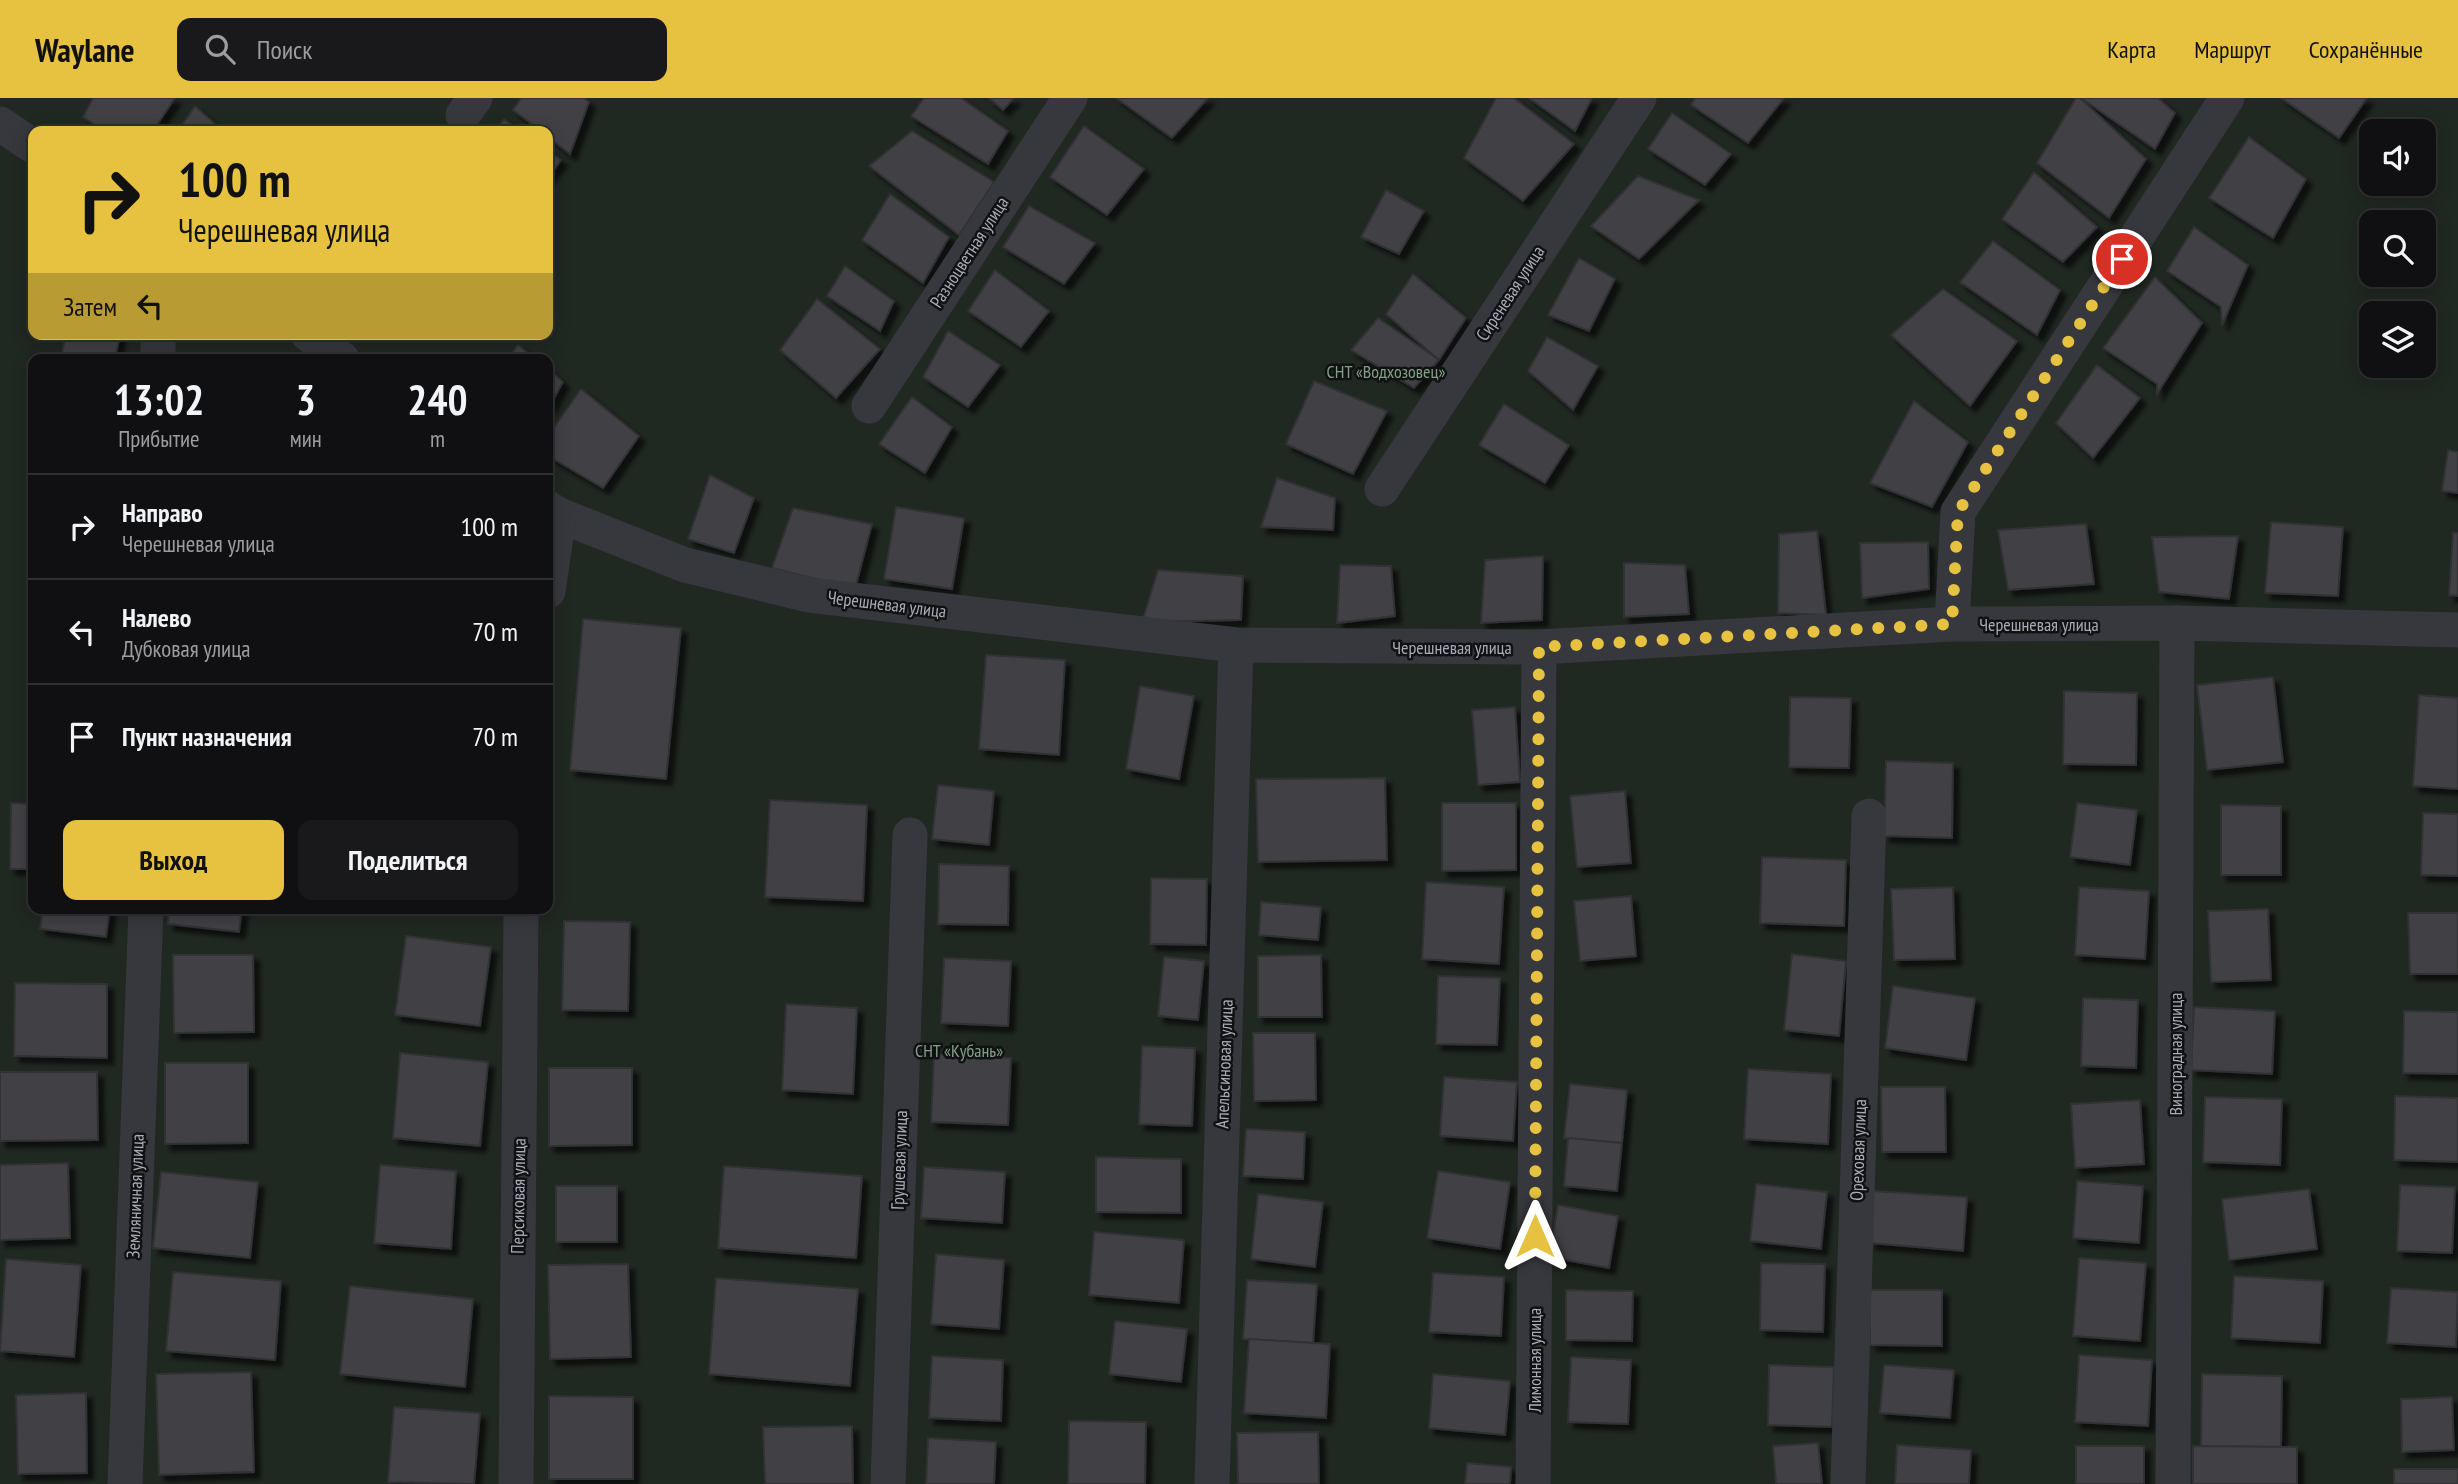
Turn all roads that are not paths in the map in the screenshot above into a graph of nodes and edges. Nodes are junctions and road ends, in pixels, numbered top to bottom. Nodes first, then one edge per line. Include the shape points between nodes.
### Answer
1 (1070, 98) edge
2 (1639, 98) edge
3 (2227, 98) edge
4 (0, 124) edge
5 (28, 143) edge
6 (316, 340) edge
7 (335, 354) edge
8 (869, 406) dead end
9 (1382, 489) dead end
10 (553, 512) edge
11 (2177, 623) junction
12 (1952, 624) junction
13 (2458, 630) edge
14 (1236, 645) junction
15 (1539, 647) junction
16 (1869, 816) dead end
17 (910, 835) dead end
18 (146, 914) edge
19 (521, 914) edge
20 (125, 1484) edge
21 (516, 1484) edge
22 (888, 1484) edge
23 (1212, 1484) edge
24 (1533, 1484) edge
25 (1848, 1484) edge
26 (2172, 1484) edge

1 - 8 street, Разноцветная улица
2 - 9 street, Сиреневая улица
3 - 12 street via 1958,512
4 - 5 street
6 - 7 street
10 - 14 street, Черешневая улица via 685,565 809,595
11 - 12 street, Черешневая улица
11 - 13 street, Черешневая улица
11 - 26 street, Виноградная улица
12 - 15 street, Черешневая улица
14 - 15 street, Черешневая улица
14 - 23 street, Апельсиновая улица
15 - 24 street, Лимонная улица
16 - 25 street, Ореховая улица
17 - 22 street, Грушевая улица
18 - 20 street, Земляничная улица
19 - 21 street, Персиковая улица

